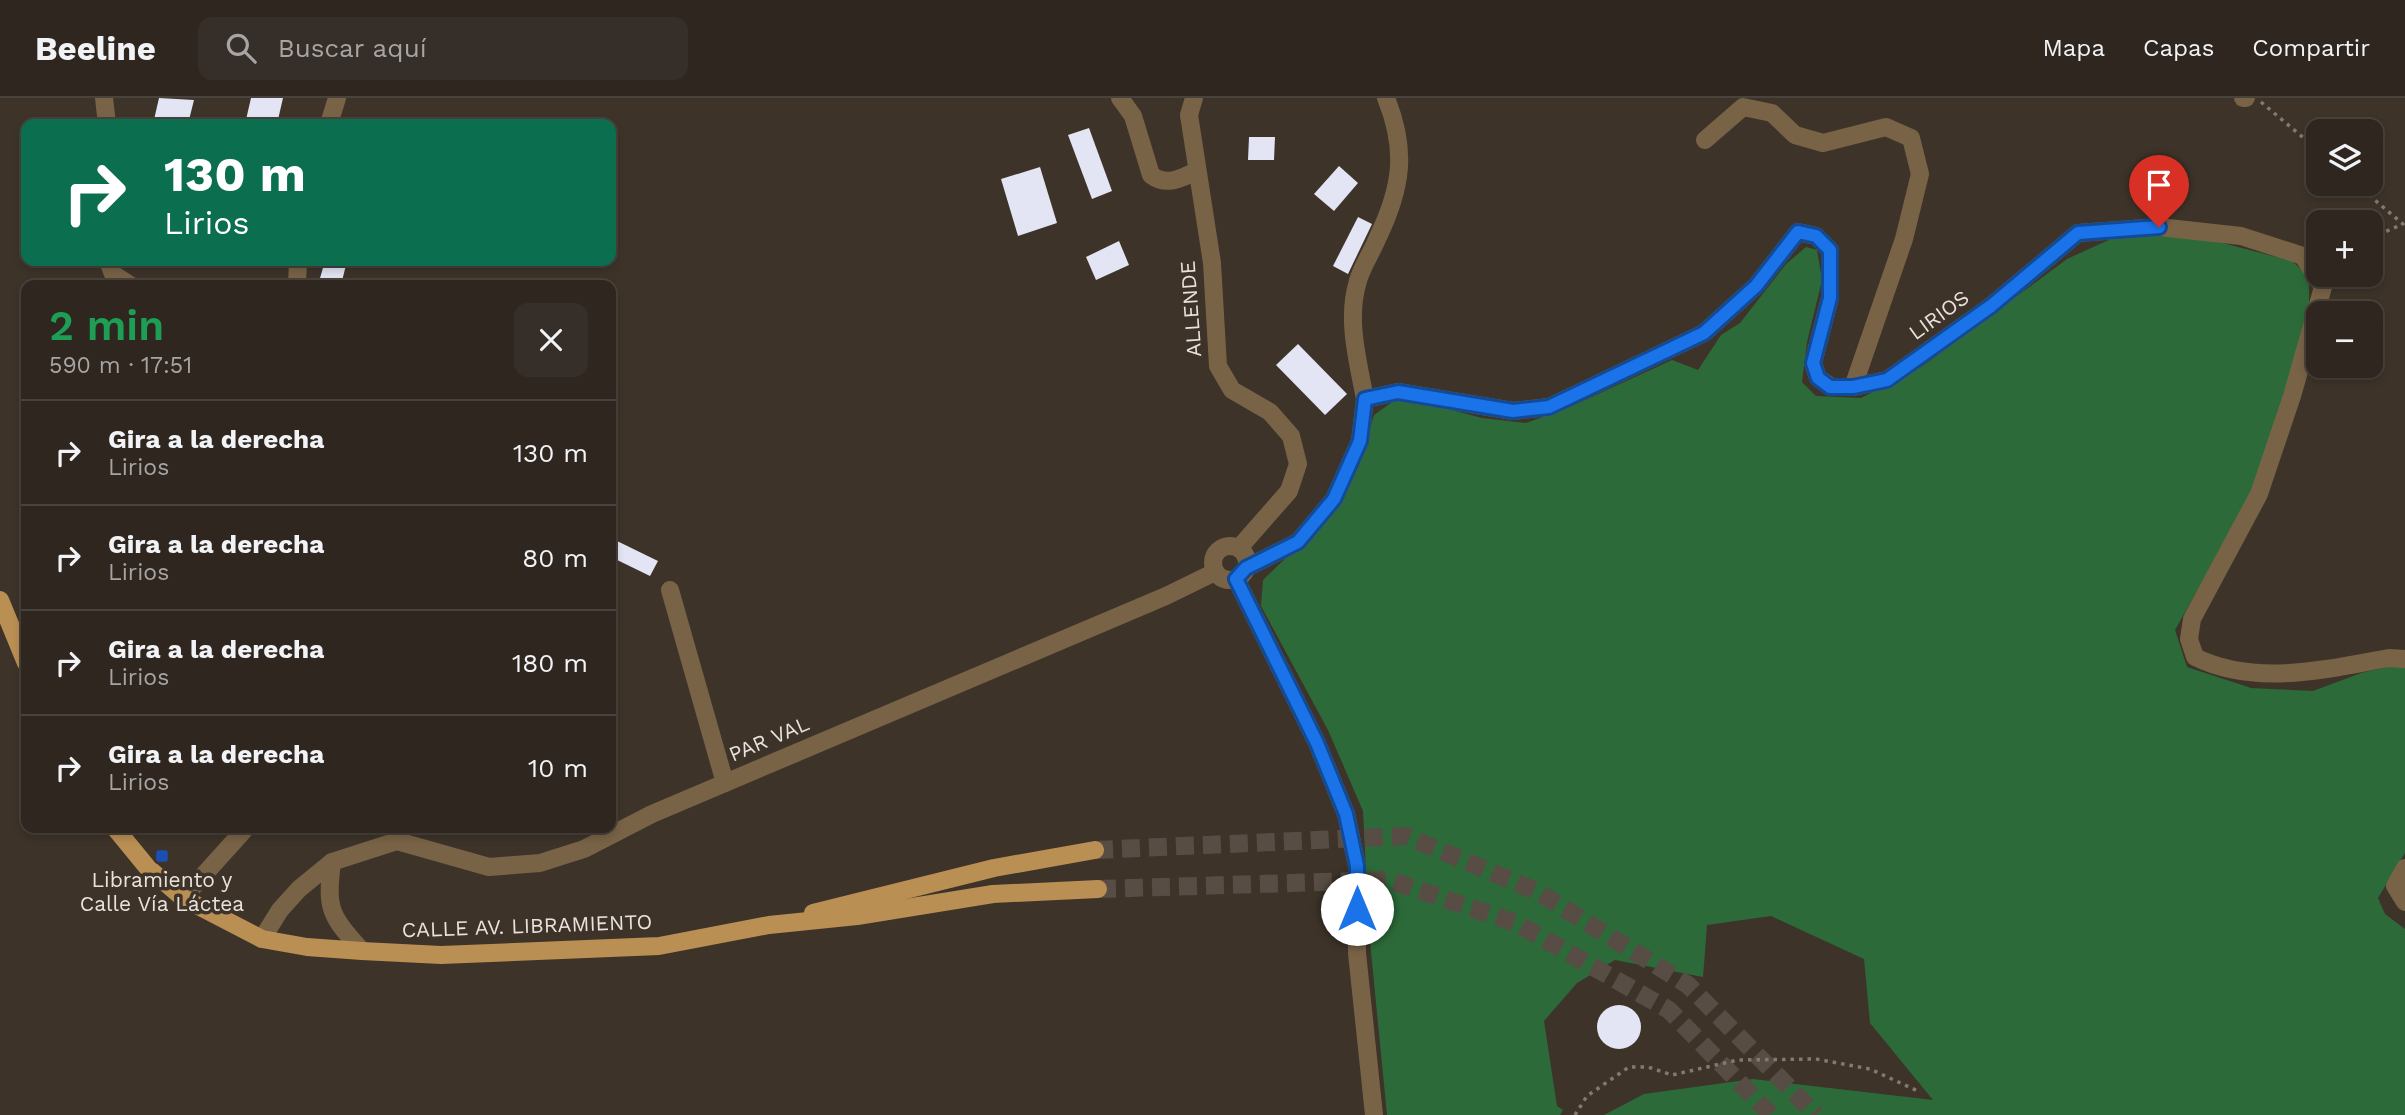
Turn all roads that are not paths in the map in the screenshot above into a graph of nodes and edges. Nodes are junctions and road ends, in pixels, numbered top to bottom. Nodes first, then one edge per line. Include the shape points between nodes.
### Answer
1 (104, 98) edge
2 (337, 98) edge
3 (1120, 98) edge
4 (1194, 98) edge
5 (1386, 98) edge
6 (106, 119) edge
7 (331, 119) edge
8 (1705, 140) dead end
9 (1198, 171) junction
10 (111, 267) edge
11 (125, 280) edge
12 (1853, 387) junction
13 (1365, 399) junction
14 (1239, 548) junction
15 (1215, 572) junction
16 (1241, 574) junction
17 (670, 590) dead end
18 (0, 600) edge
19 (21, 651) edge
20 (2405, 659) edge
21 (725, 783) junction
22 (119, 833) edge
23 (242, 833) edge
24 (615, 833) edge
25 (616, 833) edge
26 (1095, 850) tunnel mouth
27 (332, 862) junction
28 (2405, 868) edge
29 (1098, 889) tunnel mouth
30 (183, 898) junction
31 (2405, 902) edge
32 (769, 925) junction
33 (262, 939) junction
34 (362, 951) junction
35 (1374, 1115) edge

1 - 6 street
2 - 7 street
3 - 9 street via 1133,116 1151,175 1163,182
4 - 9 street, ALLENDE via 1189,115
5 - 13 street via 1397,126 1401,166 1390,212 1358,282 1353,329
8 - 12 street via 1743,107 1773,113 1795,135 1824,143 1886,128 1911,138 1920,174 1904,239
9 - 14 street, ALLENDE via 1212,263 1218,366 1232,390 1270,412 1291,436 1298,464 1289,491
10 - 11 street
12 - 13 street, LIRIOS via 1830,387 1818,378 1813,363 1830,298 1830,250 1816,236 1798,232 1756,286 1704,333 1549,407 1513,411 1398,392
12 - 20 street, LIRIOS via 1887,380 1991,306 2078,233 2172,228 2241,236 2303,256 2323,287 2292,396 2259,494 2192,619 2189,639 2195,657 2234,670 2290,674
13 - 16 street via 1360,441 1334,499 1298,542
14 - 15 street via 1224,546 1217,551
14 - 16 street via 1247,560
15 - 16 street via 1221,578
15 - 21 street, PAR VAL
16 - 35 street via 1346,814 1357,866 1357,953
17 - 21 street
18 - 19 main road
21 - 25 street, PAR VAL
22 - 30 main road, CALLE AV. LIBRAMIENTO
23 - 30 street
24 - 27 street, PAR VAL via 540,863 489,867 397,841
26 - 32 main road, CALLE AV. LIBRAMIENTO via 994,867
27 - 33 street, PAR VAL via 299,889
27 - 34 street via 328,895 332,914
28 - 31 street via 2395,886
29 - 32 main road, CALLE AV. LIBRAMIENTO via 993,894
30 - 33 main road, CALLE AV. LIBRAMIENTO
32 - 34 main road, CALLE AV. LIBRAMIENTO via 659,946 453,954
33 - 34 main road, CALLE AV. LIBRAMIENTO

